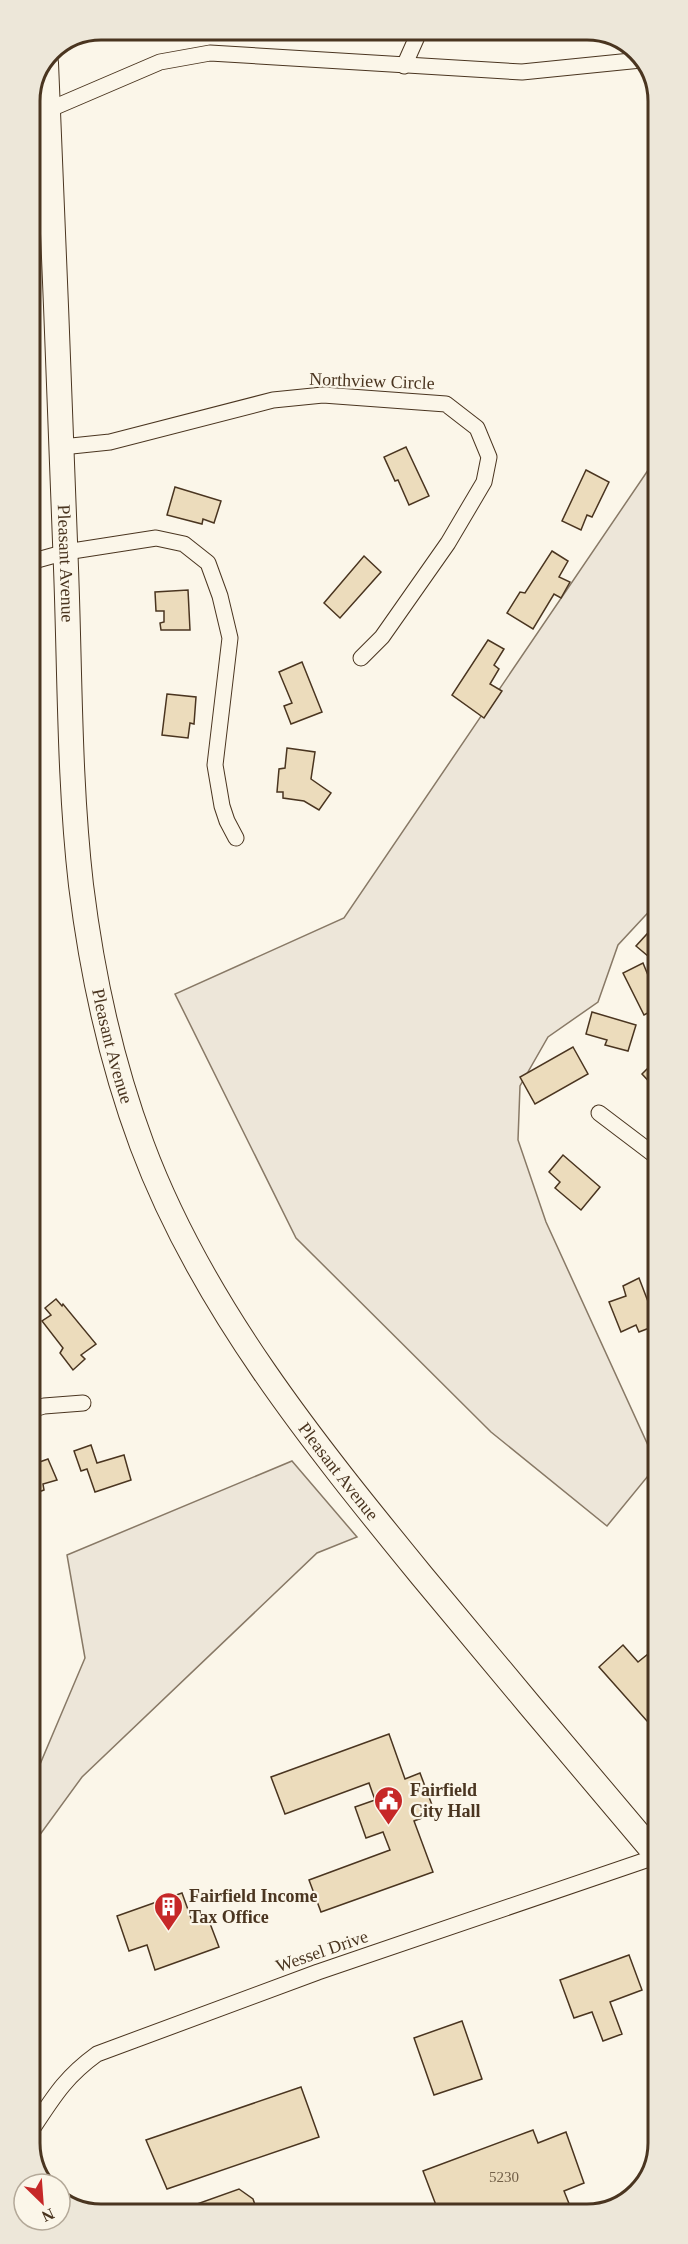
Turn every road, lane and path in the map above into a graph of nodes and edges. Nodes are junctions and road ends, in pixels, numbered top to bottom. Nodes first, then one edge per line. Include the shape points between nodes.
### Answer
1 (415, 41) edge
2 (632, 61) edge
3 (404, 66) junction
4 (42, 87) edge
5 (40, 104) edge
6 (40, 111) edge
7 (40, 126) edge
8 (62, 447) junction
9 (66, 552) junction
10 (40, 559) edge
11 (361, 658) dead end
12 (236, 838) dead end
13 (599, 1113) dead end
14 (648, 1150) edge
15 (83, 1403) dead end
16 (40, 1407) edge
17 (648, 1845) edge
18 (648, 1859) edge
19 (40, 2117) edge

1 - 3 street
2 - 3 street via 522,72
3 - 6 street via 210,53 160,63
4 - 5 main road, Pleasant Avenue
7 - 8 main road, Pleasant Avenue
8 - 9 main road, Pleasant Avenue
8 - 11 street, Northview Circle via 110,442 283,399 323,394 446,404 477,428 489,457 484,482 442,552 382,637
9 - 10 street
9 - 12 street via 156,538 184,544 208,563 230,638 215,765 222,806
9 - 17 main road, Pleasant Avenue via 76,825 91,956 117,1068 161,1188 219,1301 289,1407 366,1507
13 - 14 street
15 - 16 street
18 - 19 street, Wessel Drive via 307,1976 97,2054 71,2075

